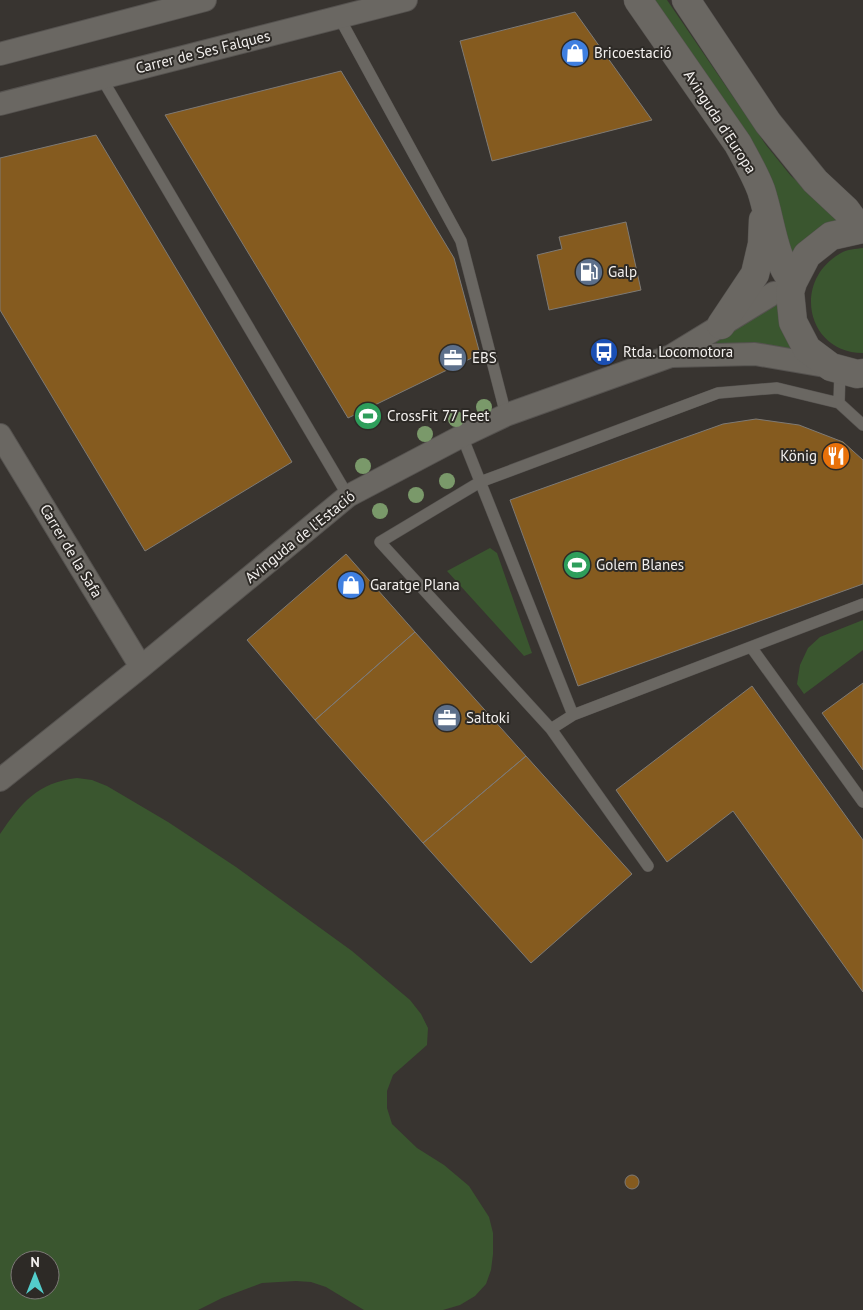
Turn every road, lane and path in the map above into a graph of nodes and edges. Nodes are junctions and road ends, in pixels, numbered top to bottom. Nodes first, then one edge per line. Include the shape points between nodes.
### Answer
1 (205, 0) edge
2 (406, 0) edge
3 (638, 0) edge
4 (686, 0) edge
5 (339, 17) junction
6 (0, 54) edge
7 (101, 77) junction
8 (0, 104) edge
9 (764, 201) junction
10 (862, 229) edge
11 (791, 287) junction
12 (721, 326) junction
13 (671, 356) junction
14 (851, 373) edge
15 (839, 403) junction
16 (506, 415) junction
17 (863, 425) edge
18 (0, 435) edge
19 (462, 436) junction
20 (480, 482) junction
21 (348, 496) junction
22 (863, 604) edge
23 (751, 647) junction
24 (141, 667) junction
25 (573, 715) junction
26 (551, 729) junction
27 (0, 780) edge
28 (863, 802) edge
29 (648, 866) dead end

1 - 6 street
2 - 5 street, Carrer de Ses Falques
3 - 9 street, Avinguda d'Europa via 738,144
4 - 10 street via 768,123 815,181
5 - 7 street, Carrer de Ses Falques
5 - 16 lane via 461,241
7 - 8 street, Carrer de Ses Falques
7 - 21 lane
9 - 11 street, Avinguda d'Europa
9 - 12 street via 762,244 755,274
10 - 11 street via 831,236 807,255
11 - 12 street, Avinguda de l'Estació via 774,292
11 - 14 street via 792,322 807,349
12 - 13 street, Avinguda de l'Estació
13 - 14 street, Avinguda de l'Estació via 755,354
13 - 16 street, Avinguda de l'Estació
14 - 15 lane
15 - 17 lane
15 - 20 lane via 777,388 718,393
16 - 19 street, Avinguda de l'Estació
18 - 24 street, Carrer de la Safa
19 - 20 lane
19 - 21 street, Avinguda de l'Estació
20 - 25 lane
20 - 26 lane via 380,542
21 - 24 street, Avinguda de l'Estació
22 - 23 lane
23 - 25 lane
23 - 28 lane
24 - 27 street, Avinguda de l'Estació
25 - 26 lane
26 - 29 lane

